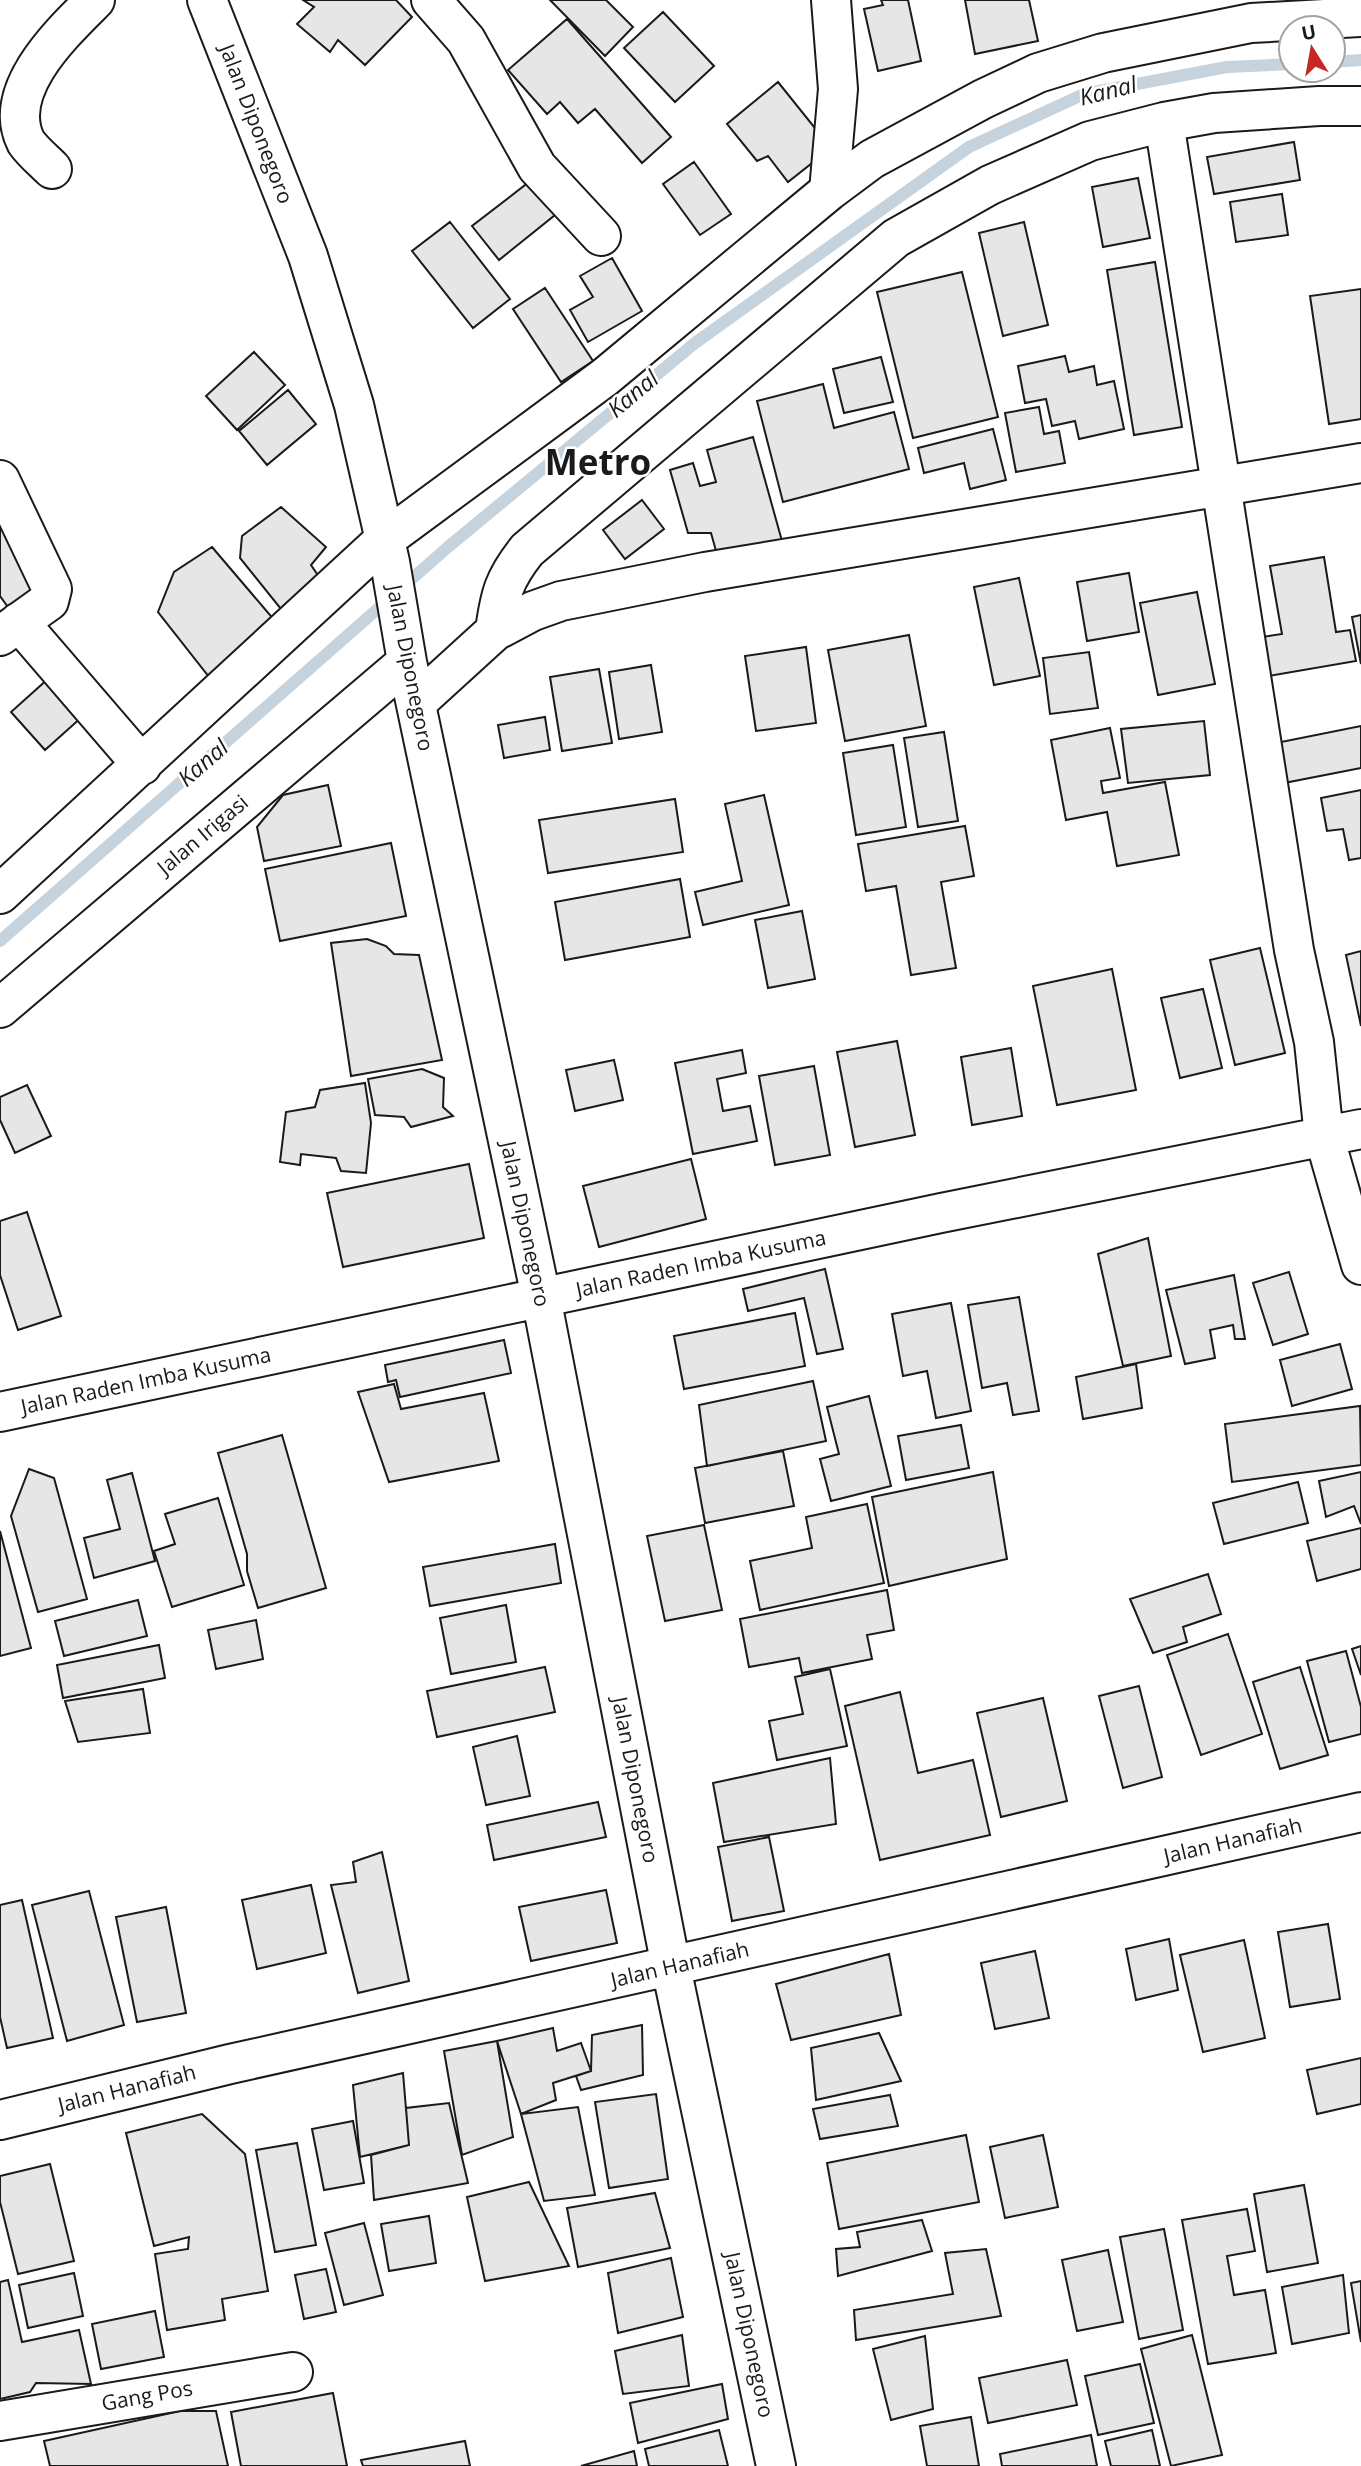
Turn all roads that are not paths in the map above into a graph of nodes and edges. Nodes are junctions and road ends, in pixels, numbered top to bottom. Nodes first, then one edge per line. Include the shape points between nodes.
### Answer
1 (96, 0) edge
2 (207, 0) edge
3 (431, 0) edge
4 (831, 0) edge
5 (1361, 17) edge
6 (1361, 106) edge
7 (1164, 122) junction
8 (52, 169) dead end
9 (829, 191) junction
10 (601, 236) dead end
11 (1361, 463) edge
12 (0, 480) edge
13 (1221, 486) junction
14 (387, 551) junction
15 (10, 629) edge
16 (495, 631) junction
17 (406, 654) junction
18 (416, 703) junction
19 (142, 765) junction
20 (0, 894) edge
21 (0, 1008) edge
22 (1361, 1129) edge
23 (1324, 1136) junction
24 (1361, 1265) edge
25 (541, 1297) junction
26 (0, 1412) edge
27 (1361, 1812) edge
28 (671, 1967) junction
29 (0, 2120) edge
30 (293, 2372) dead end
31 (0, 2421) edge
32 (776, 2466) edge

1 - 8 street via 43,52 20,85 17,116 24,140
2 - 14 street, Jalan Diponegoro via 308,256 354,405
3 - 10 street via 466,40 537,167
4 - 9 street via 838,89
5 - 9 street via 1251,23 1103,52 1038,73 923,130
6 - 7 street via 1214,113
7 - 13 street
7 - 16 street via 1090,141 990,185 896,238 527,550 508,574
9 - 14 street
11 - 13 street
12 - 15 street via 52,589 48,601
13 - 16 street via 705,572 561,601
13 - 23 street via 1294,950 1314,1042
14 - 17 street, Jalan Diponegoro
14 - 19 street
15 - 19 street
16 - 18 street
17 - 18 street, Jalan Diponegoro
17 - 21 street, Jalan Irigasi
18 - 25 street, Jalan Diponegoro
19 - 20 street
22 - 23 street, Jalan Raden Imba Kusuma
23 - 24 street
23 - 25 street, Jalan Raden Imba Kusuma
25 - 26 street, Jalan Raden Imba Kusuma
25 - 28 street, Jalan Diponegoro
27 - 28 street, Jalan Hanafiah
28 - 29 street, Jalan Hanafiah
28 - 32 street, Jalan Diponegoro
30 - 31 street, Gang Pos

